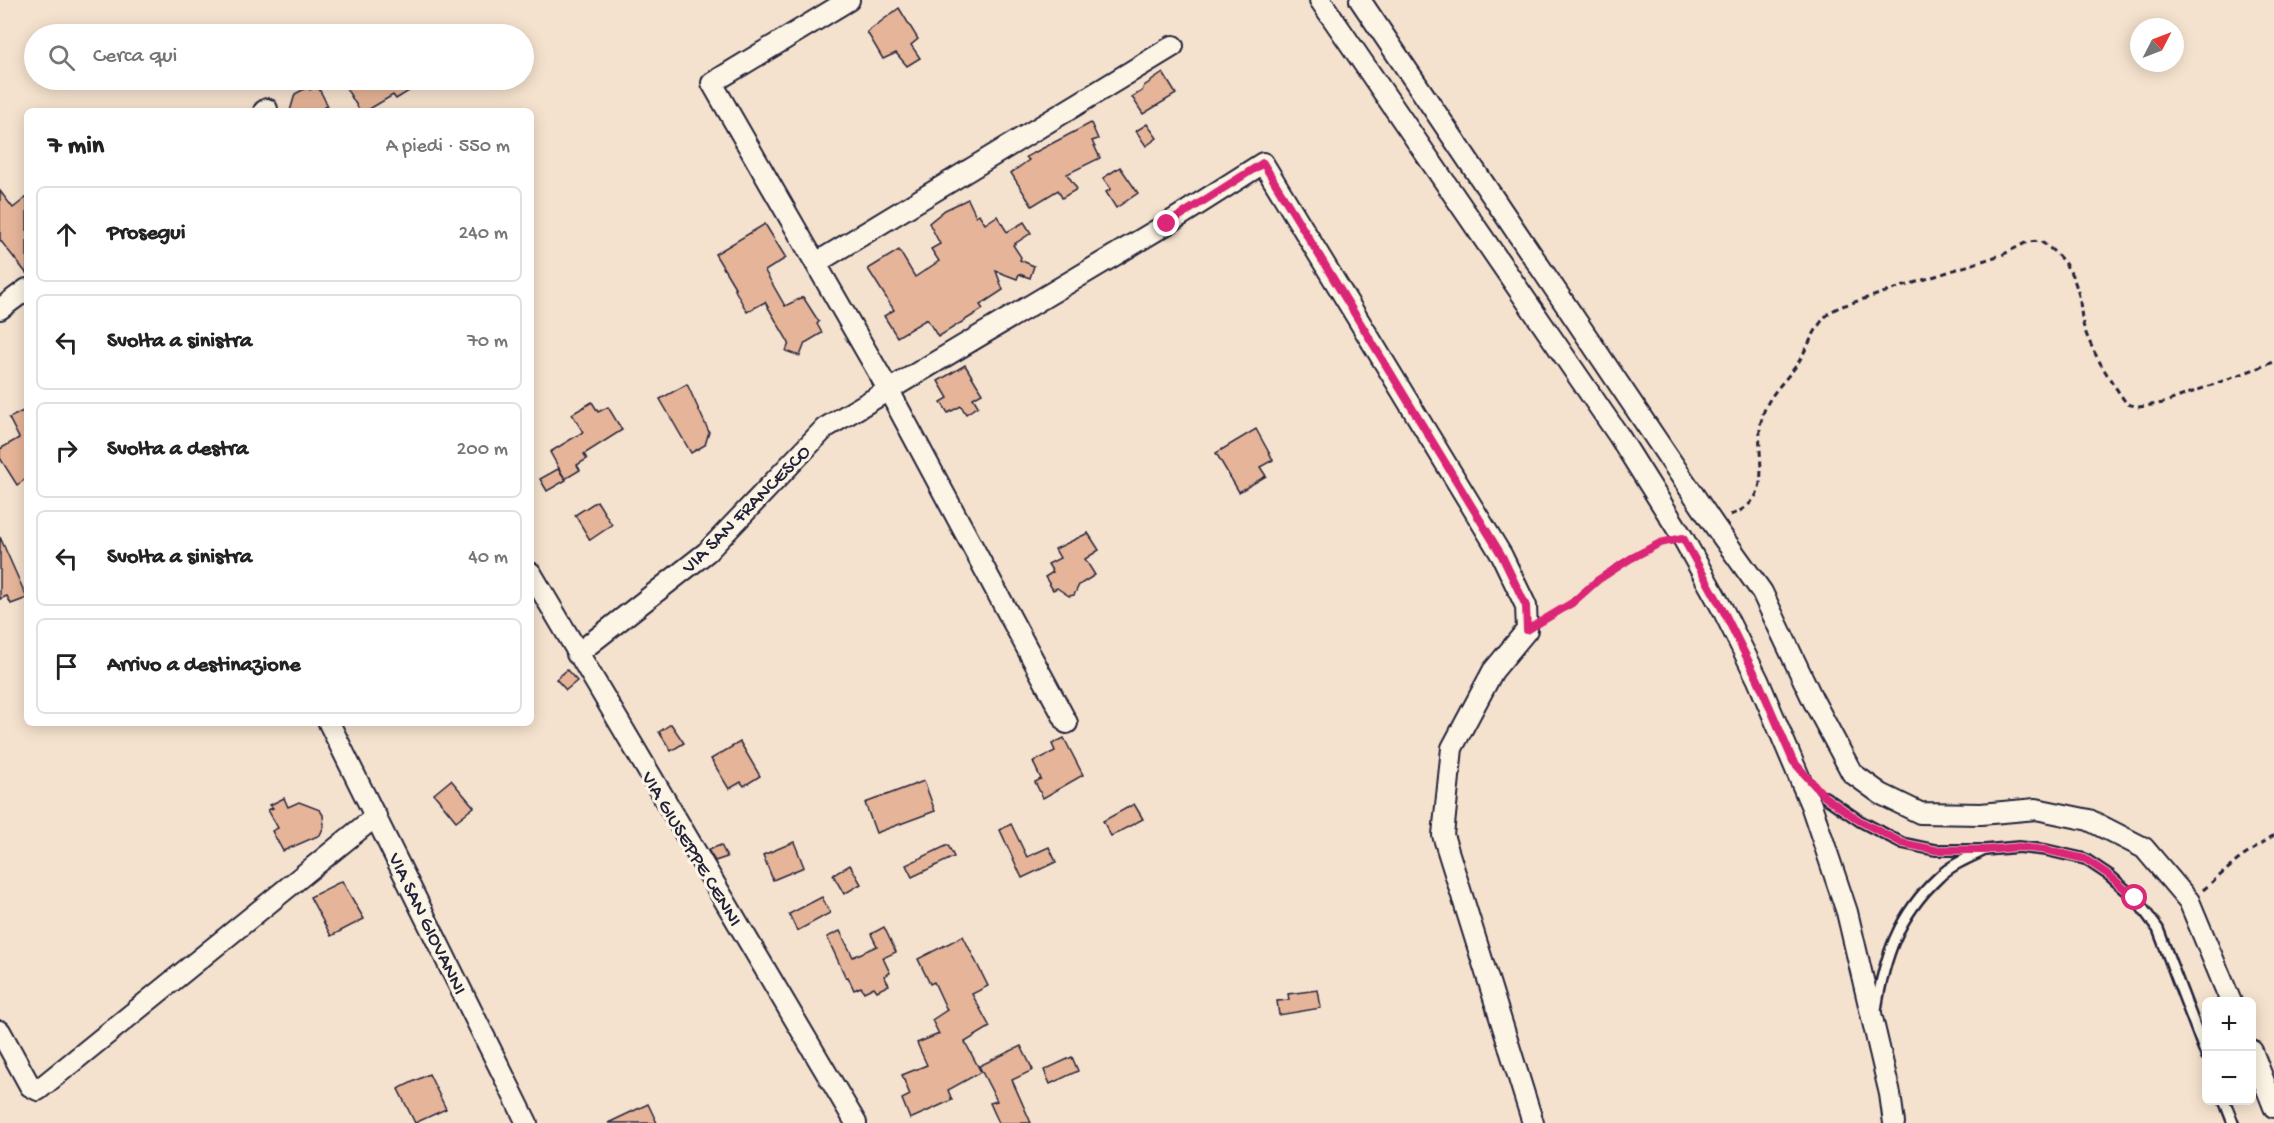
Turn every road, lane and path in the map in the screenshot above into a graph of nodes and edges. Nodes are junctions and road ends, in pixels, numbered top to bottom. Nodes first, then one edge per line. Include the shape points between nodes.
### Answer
1 (849, 0) edge
2 (1320, 0) edge
3 (1360, 0) edge
4 (1173, 46) dead end
5 (816, 263) junction
6 (24, 291) edge
7 (0, 309) edge
8 (2274, 362) edge
9 (888, 389) junction
10 (1711, 520) junction
11 (1683, 538) junction
12 (534, 578) edge
13 (1527, 630) junction
14 (577, 654) junction
15 (1067, 723) dead end
16 (331, 726) edge
17 (1793, 761) junction
18 (1825, 797) joint
19 (376, 816) junction
20 (2274, 835) edge
21 (1985, 850) junction
22 (2190, 901) junction
23 (2229, 997) edge
24 (1874, 1024) junction
25 (0, 1031) edge
26 (2204, 1051) edge
27 (2256, 1061) edge
28 (2226, 1105) edge
29 (2274, 1107) edge
30 (527, 1123) edge
31 (856, 1123) edge
32 (1533, 1123) edge
33 (1894, 1123) edge
34 (2233, 1123) edge

1 - 5 street via 712,83
2 - 11 street via 1619,436
3 - 10 street
4 - 5 street
5 - 9 street
6 - 7 street
8 - 10 path via 2163,403 2139,407 2127,404 2108,377 2083,326 2072,272 2058,253 2040,241 2027,242 2004,254 1839,307 1828,314 1764,411 1761,484 1757,495 1749,506
9 - 13 street, VIA SAN FRANCESCO via 1263,163 1502,556 1526,606
9 - 14 street, VIA SAN FRANCESCO via 825,428 707,552
9 - 15 street
10 - 22 street via 1762,592 1852,773 1881,794 1920,813 1981,814 2036,809 2089,820 2144,848
11 - 13 path via 1660,543 1630,559 1572,603
11 - 17 street via 1758,680
12 - 14 street, VIA GIUSEPPE CENNI
13 - 32 street via 1493,671 1452,748 1443,835
14 - 31 street, VIA GIUSEPPE CENNI
16 - 19 street, VIA SAN GIOVANNI
17 - 18 street
17 - 24 street via 1847,912
18 - 21 lane via 1902,843 1935,850
19 - 25 street via 38,1090 30,1086
19 - 30 street, VIA SAN GIOVANNI
20 - 22 path
21 - 24 lane via 1940,876 1908,914 1882,972
21 - 26 lane via 2019,847 2085,859 2135,898 2157,930
22 - 23 street
24 - 33 street
27 - 29 street
28 - 34 lane

